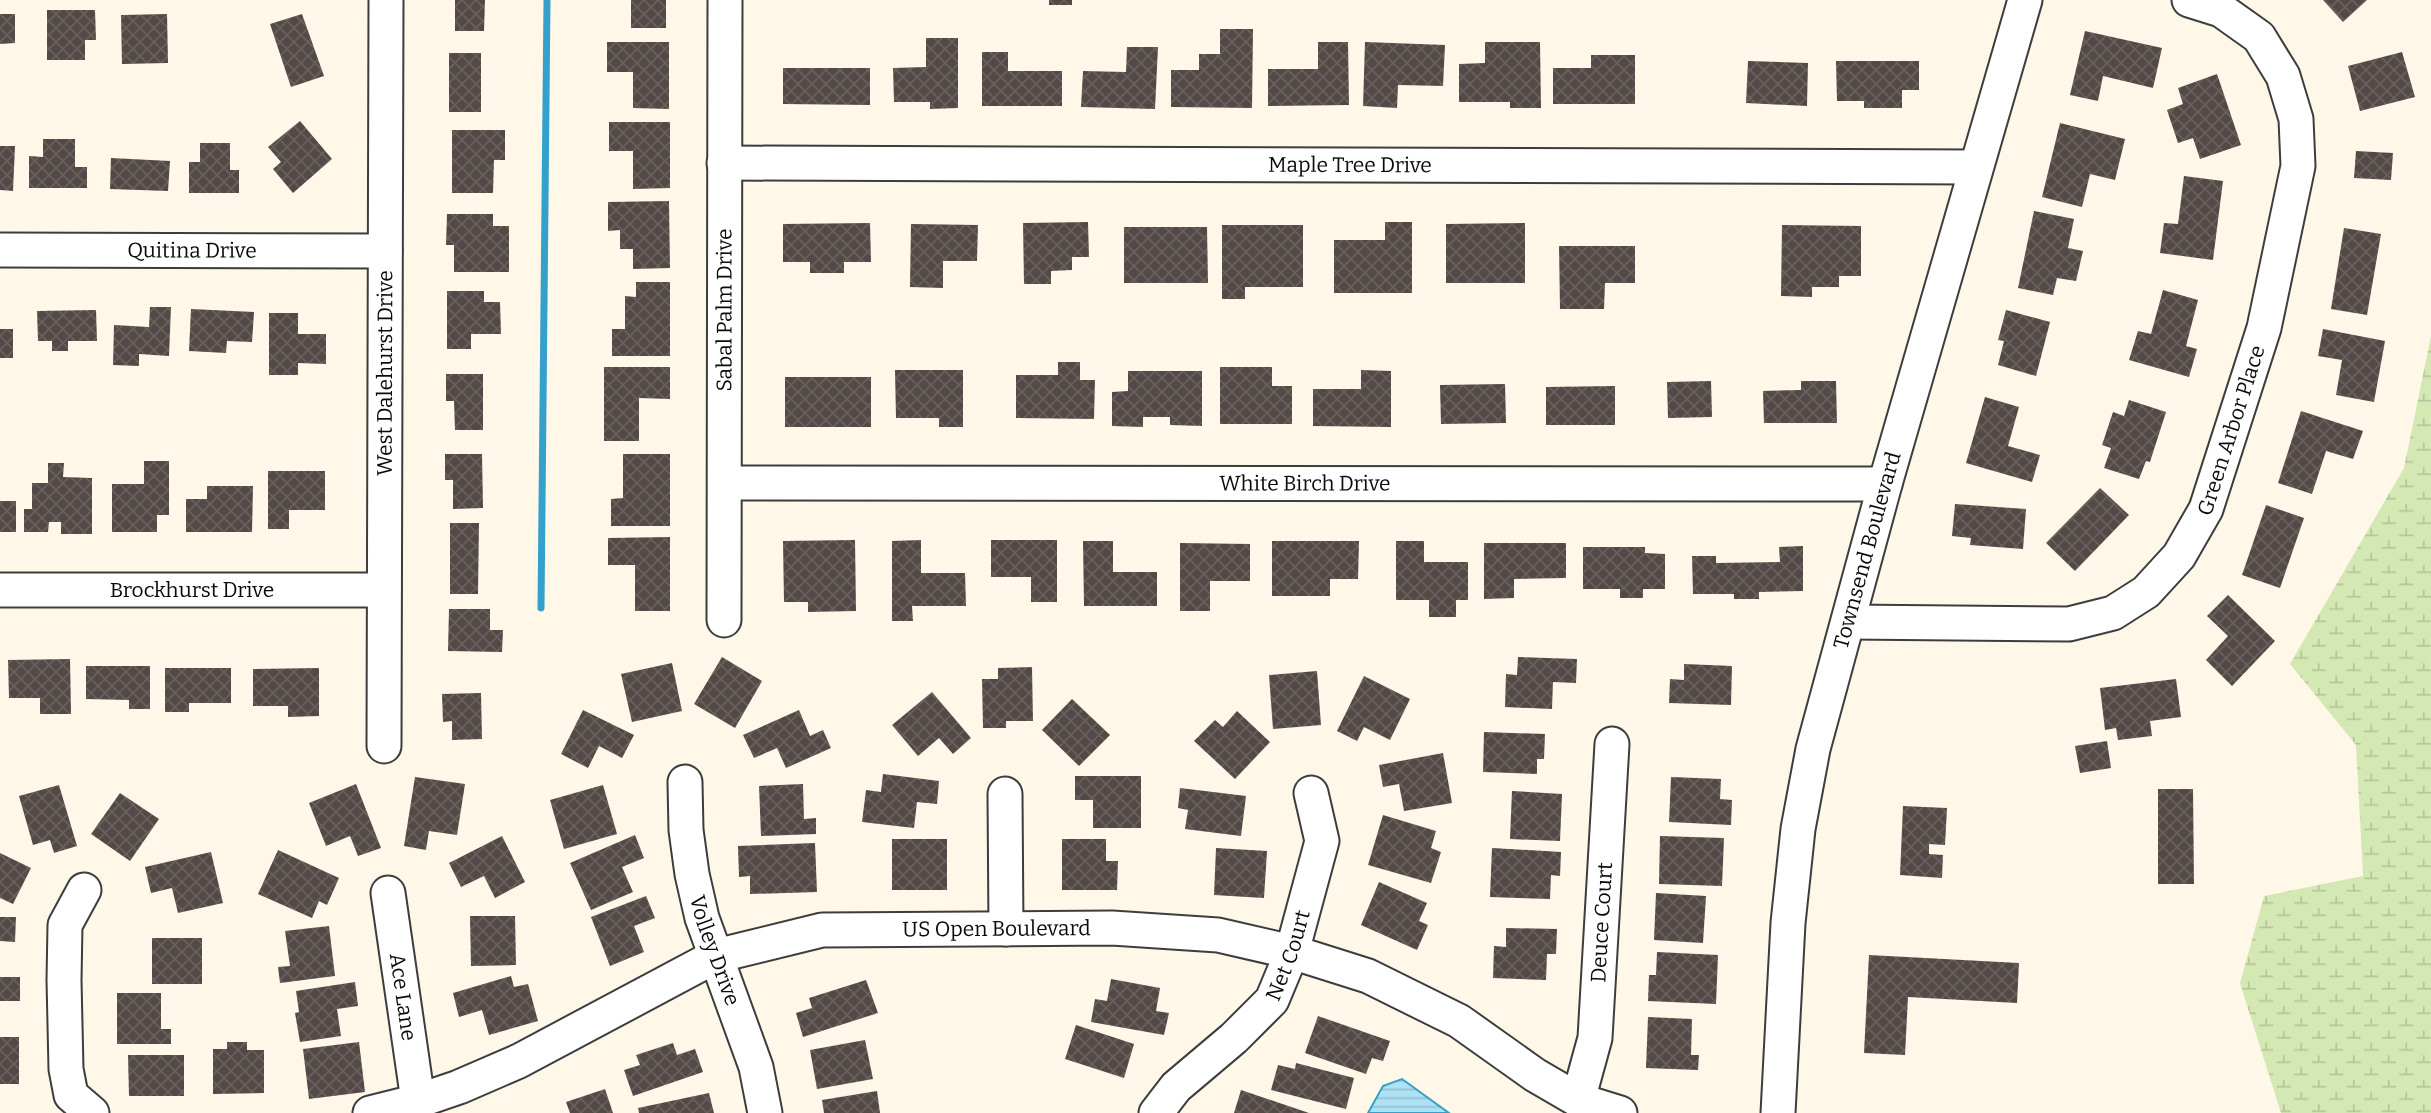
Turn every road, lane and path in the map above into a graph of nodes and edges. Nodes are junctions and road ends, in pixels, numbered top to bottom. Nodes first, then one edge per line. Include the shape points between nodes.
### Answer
1 (386, 0) edge
2 (725, 0) edge
3 (2025, 0) edge
4 (2189, 0) edge
5 (724, 163) junction
6 (1976, 167) junction
7 (0, 250) edge
8 (385, 251) junction
9 (726, 483) junction
10 (1885, 484) junction
11 (0, 590) edge
12 (384, 590) junction
13 (724, 620) dead end
14 (1849, 622) junction
15 (1612, 744) dead end
16 (384, 746) dead end
17 (685, 782) dead end
18 (1311, 793) dead end
19 (1005, 794) dead end
20 (84, 890) dead end
21 (388, 893) dead end
22 (1006, 929) junction
23 (1293, 952) junction
24 (716, 956) junction
25 (1578, 1100) junction
26 (418, 1101) junction
27 (92, 1113) edge
28 (370, 1113) edge
29 (765, 1113) edge
30 (1156, 1113) edge
31 (1620, 1113) edge
32 (1778, 1113) edge

1 - 8 street, West Dalehurst Drive
2 - 5 street, Sabal Palm Drive
3 - 6 street, Townsend Boulevard
4 - 14 street, Green Arbor Place via 2221,9 2259,37 2283,76 2296,119 2298,166 2264,328 2206,509 2179,556 2146,592 2113,613 2069,624
5 - 6 street, Maple Tree Drive
5 - 9 street, Sabal Palm Drive
6 - 10 street, Townsend Boulevard
7 - 8 street, Quitina Drive
8 - 12 street, West Dalehurst Drive
9 - 10 street, White Birch Drive
9 - 13 street, Sabal Palm Drive
10 - 14 street, Townsend Boulevard
11 - 12 street, Brockhurst Drive
12 - 16 street, West Dalehurst Drive
14 - 32 street, Townsend Boulevard via 1813,749 1798,829
15 - 25 street, Deuce Court via 1595,1038
17 - 24 street, Volley Drive via 692,874
18 - 23 street, Net Court via 1322,841
19 - 22 street
20 - 27 street via 65,925 66,1069 71,1095
21 - 26 street, Ace Lane
22 - 23 street, US Open Boulevard via 1112,928 1218,935
22 - 24 street, US Open Boulevard via 822,930
23 - 25 street, US Open Boulevard via 1368,976 1459,1021
23 - 30 street, Net Court via 1272,1000 1176,1087
24 - 26 street, US Open Boulevard via 519,1061
24 - 29 street, Volley Drive via 756,1067
25 - 31 street, US Open Boulevard
26 - 28 street, US Open Boulevard

